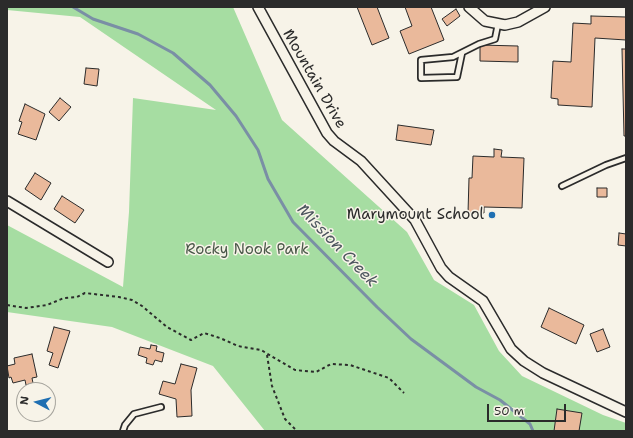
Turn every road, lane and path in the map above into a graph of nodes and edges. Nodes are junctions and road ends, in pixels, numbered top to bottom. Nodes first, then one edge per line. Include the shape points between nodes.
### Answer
1 (258, 7) edge
2 (469, 7) edge
3 (545, 7) edge
4 (498, 24) junction
5 (462, 53) junction
6 (626, 158) edge
7 (562, 186) dead end
8 (7, 201) edge
9 (108, 262) dead end
10 (7, 305) edge
11 (267, 355) junction
12 (404, 393) dead end
13 (161, 407) dead end
14 (626, 412) edge
15 (123, 431) edge
16 (297, 431) edge

1 - 14 street, Mountain Drive via 326,133 361,161 416,220 441,268 483,302 511,348 524,361 543,373
2 - 4 street via 480,17
3 - 4 street via 518,22
4 - 5 lane via 495,39
5 - 5 lane via 453,57 421,60 421,78 456,77
6 - 7 lane
8 - 9 street
10 - 11 path via 26,308 85,293 120,297 142,306 167,327 191,340 204,333 238,346 261,350
11 - 12 path via 295,370 316,372 331,364 350,365 389,378
11 - 16 path via 272,386 285,419
13 - 15 lane via 134,414

